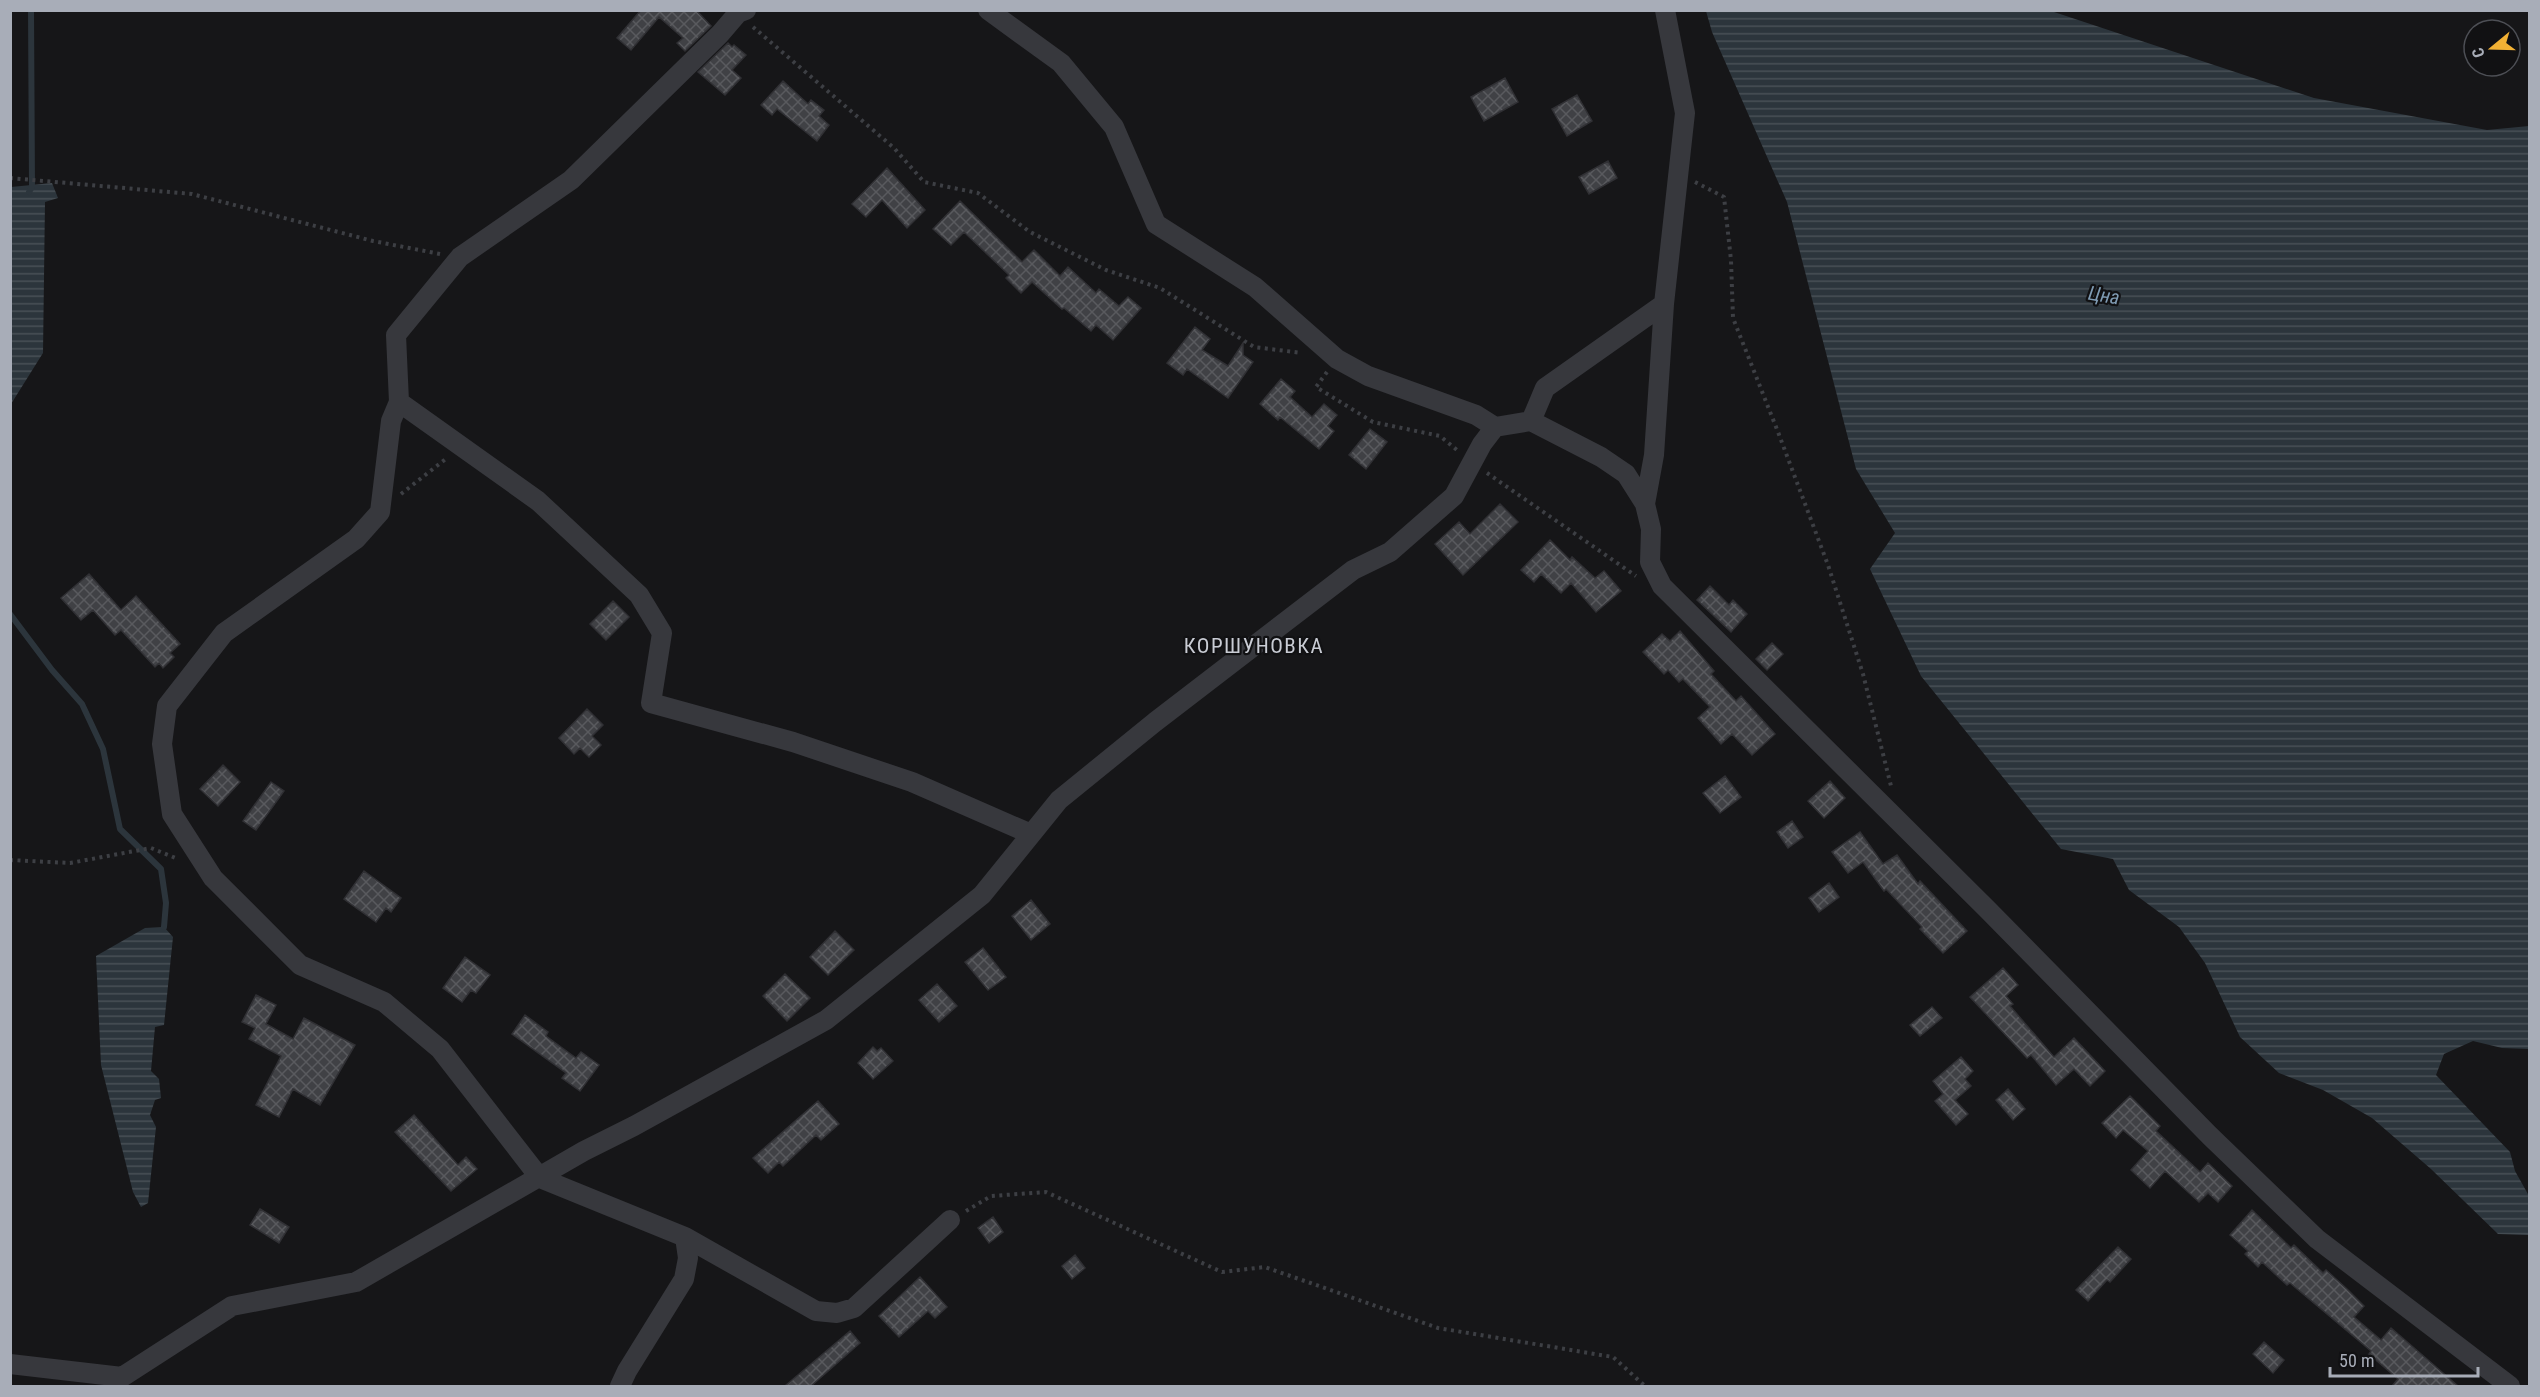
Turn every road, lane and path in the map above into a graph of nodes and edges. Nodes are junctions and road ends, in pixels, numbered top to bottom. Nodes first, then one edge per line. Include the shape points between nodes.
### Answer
1 (988, 10) edge
2 (1665, 10) edge
3 (742, 12) edge
4 (1678, 174) junction
5 (10, 178) edge
6 (460, 257) junction
7 (1664, 304) junction
8 (1306, 354) dead end
9 (1337, 359) junction
10 (399, 402) junction
11 (1531, 421) junction
12 (1495, 428) junction
13 (464, 448) junction
14 (1473, 463) junction
15 (1645, 504) junction
16 (380, 512) junction
17 (1662, 586) junction
18 (1892, 789) dead end
19 (1031, 834) junction
20 (10, 860) edge
21 (185, 863) dead end
22 (540, 1178) junction
23 (950, 1220) joint
24 (685, 1237) junction
25 (10, 1364) edge
26 (621, 1386) edge
27 (1645, 1386) edge
28 (2510, 1386) edge

1 - 9 street via 1061,63 1114,127 1156,224 1255,286
2 - 4 street via 1685,113
3 - 6 street via 571,180
3 - 8 path via 894,148 924,182 978,193 1030,232 1106,270 1160,288 1254,346
4 - 7 street
4 - 18 path via 1724,196 1733,318 1828,566 1863,674
5 - 6 path via 192,194 373,242
6 - 10 street via 396,335
7 - 11 street via 1545,388
7 - 15 street via 1654,455
9 - 12 street via 1368,376 1476,415
9 - 14 path via 1316,387 1373,422 1440,436
10 - 13 street
10 - 16 street via 391,421
11 - 12 street
11 - 15 street via 1626,474
12 - 14 street
13 - 16 path
13 - 19 street via 538,501 639,596 662,633 651,703 793,742 912,782
14 - 17 path via 1632,574
14 - 19 street via 1454,496 1390,552 1353,570 1155,722 1059,800
15 - 17 street via 1651,529 1650,562
16 - 22 street via 356,539 224,633 167,706 162,744 172,814 213,878 300,965 384,1002 440,1050
17 - 28 street via 2317,1239
19 - 22 street via 982,895 826,1020
20 - 21 path via 70,863 151,848
22 - 24 street
22 - 25 street via 356,1282 232,1306 122,1377
23 - 24 street via 854,1308 837,1313 816,1311
23 - 27 path via 991,1196 1046,1192 1222,1272 1266,1267 1438,1328 1613,1357
24 - 26 street via 688,1258 684,1280

